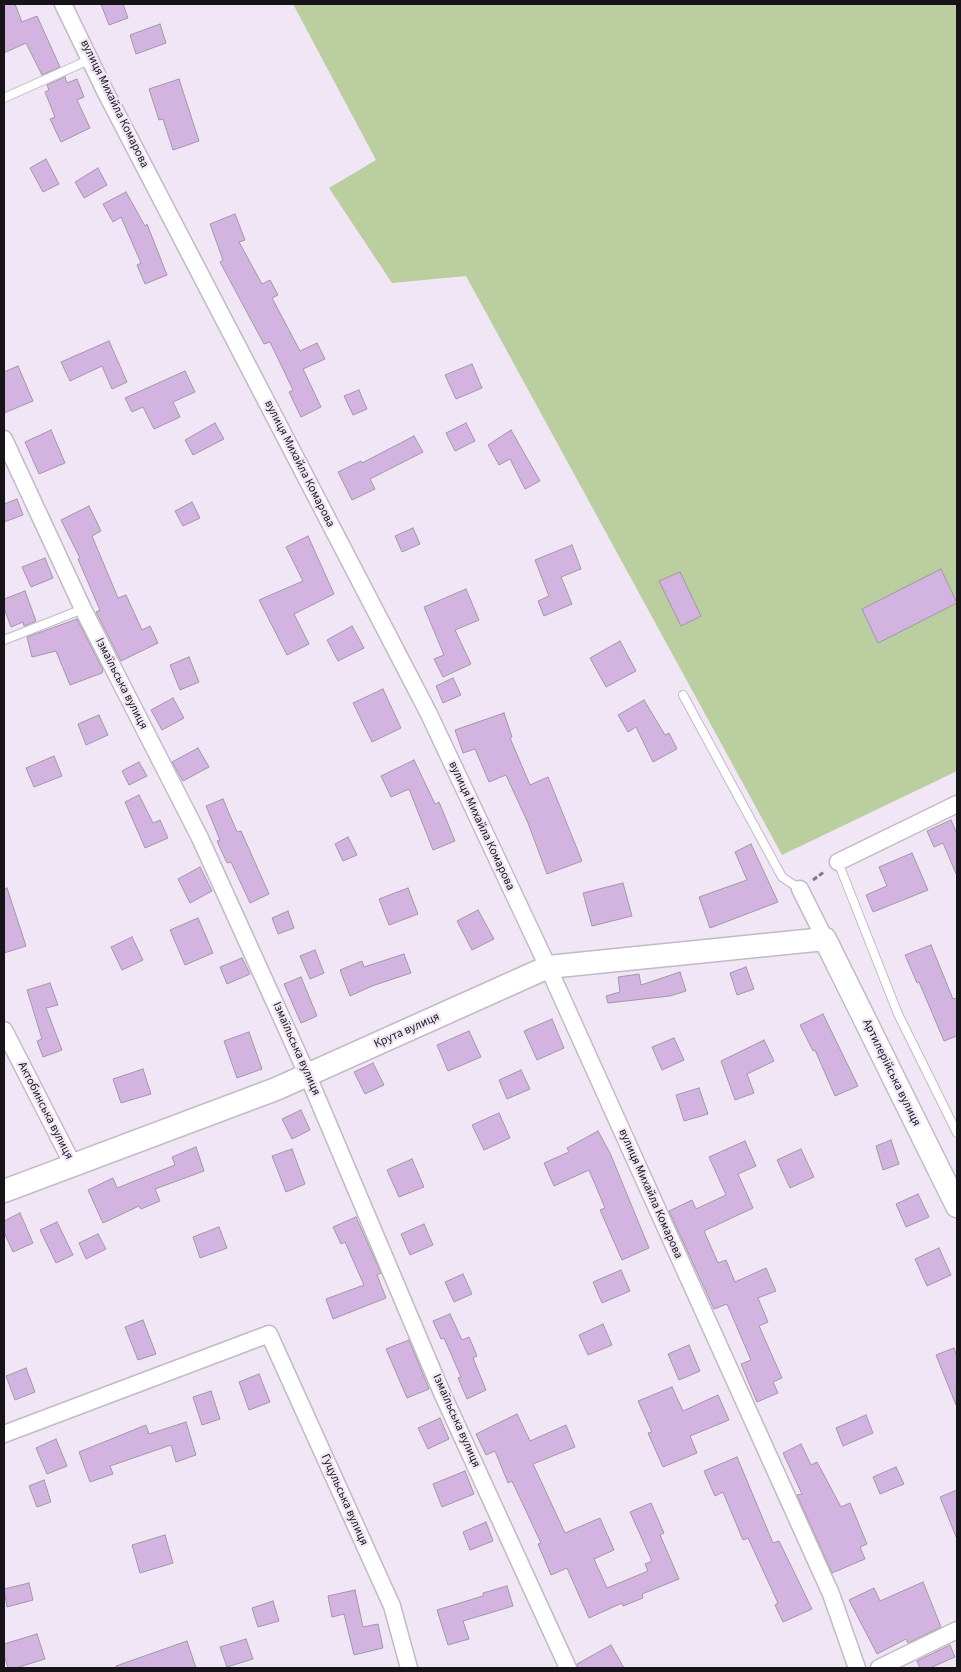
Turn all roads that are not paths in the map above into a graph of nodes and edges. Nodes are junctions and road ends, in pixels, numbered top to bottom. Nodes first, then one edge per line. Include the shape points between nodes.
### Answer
1 (63, 4) edge
2 (92, 59) junction
3 (4, 98) edge
4 (4, 439) edge
5 (83, 610) junction
6 (4, 640) edge
7 (683, 694) dead end
8 (957, 804) edge
9 (838, 862) joint
10 (800, 889) joint
11 (825, 939) junction
12 (548, 967) junction
13 (4, 1030) edge
14 (308, 1076) junction
15 (957, 1133) edge
16 (73, 1165) junction
17 (4, 1190) edge
18 (957, 1206) edge
19 (4, 1434) edge
20 (957, 1630) edge
21 (408, 1668) edge
22 (568, 1668) edge
23 (856, 1668) edge
24 (878, 1668) edge

1 - 2 street, вулиця Михайла Комарова
2 - 3 lane
2 - 12 street, вулиця Михайла Комарова via 106,93 428,712
4 - 5 street, Ізмаїльська вулиця
5 - 6 lane
5 - 14 street, Ізмаїльська вулиця via 200,838
7 - 10 lane via 782,877
8 - 9 street
9 - 15 lane via 894,1005
10 - 11 street
11 - 12 street, Крута вулиця
11 - 18 street, Артилерійська вулиця
12 - 14 street, Крута вулиця
12 - 23 street, вулиця Михайла Комарова via 831,1594
13 - 16 street, Актобинська вулиця
14 - 16 street, Крута вулиця
14 - 22 street, Ізмаїльська вулиця via 442,1392
16 - 17 street, Крута вулиця
19 - 21 street, Гуцульська вулиця via 269,1334 392,1606
20 - 24 street

